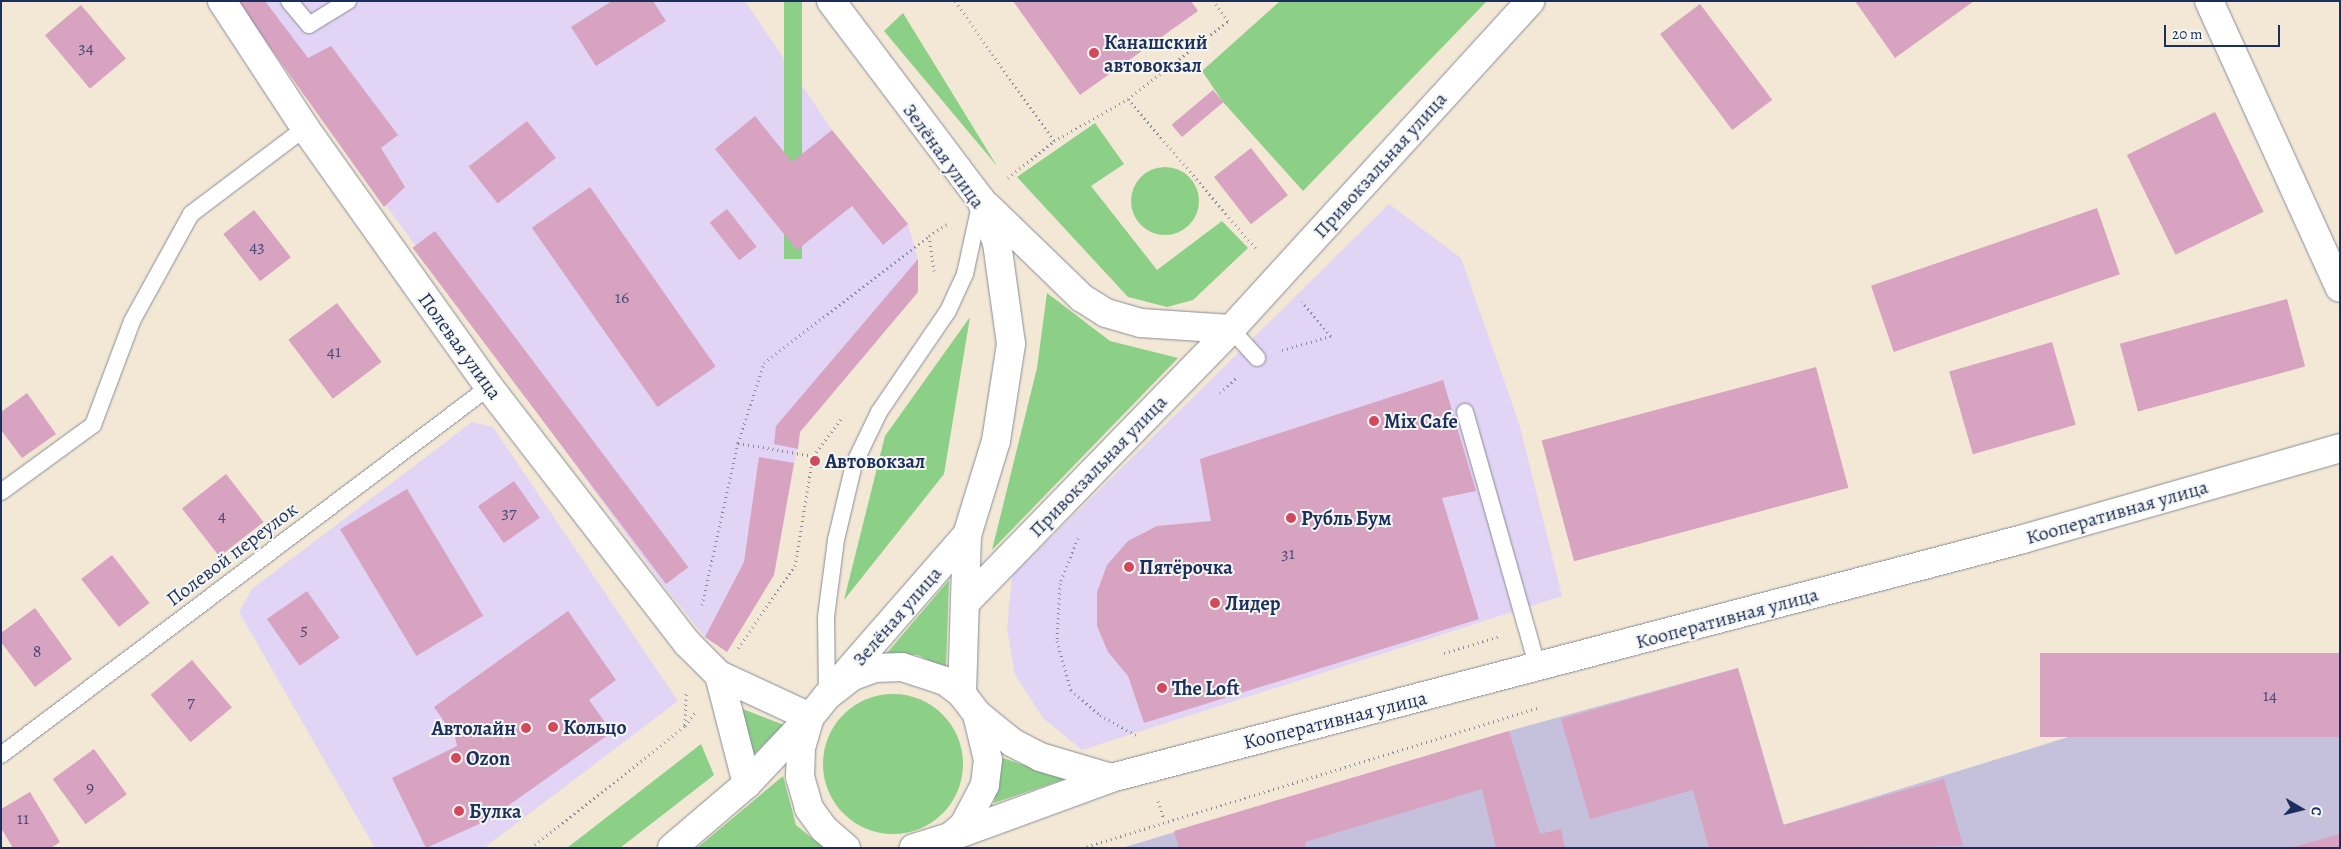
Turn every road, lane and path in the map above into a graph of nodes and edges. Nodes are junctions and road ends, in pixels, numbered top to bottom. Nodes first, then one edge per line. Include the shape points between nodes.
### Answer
1 (222, 1) edge
2 (289, 1) edge
3 (348, 1) edge
4 (831, 1) edge
5 (955, 1) edge
6 (1214, 1) edge
7 (1530, 1) edge
8 (2209, 1) edge
9 (1128, 99) junction
10 (305, 128) junction
11 (981, 200) junction
12 (930, 236) dead end
13 (1279, 276) junction
14 (2340, 288) edge
15 (1231, 330) junction
16 (1256, 358) junction
17 (489, 387) junction
18 (1215, 398) dead end
19 (1465, 412) dead end
20 (738, 443) junction
21 (2340, 448) edge
22 (813, 456) dead end
23 (1, 492) edge
24 (1079, 535) dead end
25 (967, 536) junction
26 (965, 603) junction
27 (687, 643) junction
28 (1538, 668) junction
29 (719, 675) junction
30 (827, 696) junction
31 (969, 704) junction
32 (1536, 708) dead end
33 (810, 717) junction
34 (685, 726) junction
35 (1, 755) edge
36 (1148, 768) junction
37 (1111, 778) junction
38 (747, 784) junction
39 (1164, 819) junction
40 (950, 837) junction
41 (532, 848) edge
42 (672, 848) edge
43 (846, 848) edge
44 (914, 848) edge
45 (1082, 848) edge

1 - 10 street, Полевая улица
2 - 3 lane via 309,25
4 - 11 street, Зелёная улица
5 - 9 path via 1054,141
6 - 9 path via 1228,20
7 - 13 street, Привокзальная улица
8 - 14 street
9 - 13 path
10 - 17 street, Полевая улица
10 - 23 lane via 191,214 132,321 94,425
11 - 15 street via 1082,298 1106,313 1141,323
11 - 25 street, Зелёная улица via 997,243 1011,344 996,441
11 - 30 lane via 965,274 948,311 878,412 854,464 836,540 826,617
12 - 20 path via 764,363
13 - 15 street, Привокзальная улица
13 - 16 path via 1331,336
15 - 16 lane
15 - 26 street, Привокзальная улица
16 - 18 path
17 - 27 street, Полевая улица
17 - 35 lane, Полевой переулок
19 - 28 lane
20 - 22 path
20 - 27 path via 697,628
21 - 28 street, Кооперативная улица via 2023,539
24 - 36 path via 1060,583 1057,631 1071,690 1100,715 1135,732
25 - 26 street, Зелёная улица
25 - 30 street, Зелёная улица
26 - 31 street, Зелёная улица
27 - 29 street, Полевая улица
27 - 34 path
28 - 36 street, Кооперативная улица
29 - 33 street, Полевая улица
29 - 34 path
29 - 38 street
30 - 31 street via 852,676 875,668 902,667 931,674
30 - 33 street
31 - 37 street via 1013,743 1040,757
31 - 40 street via 986,737 985,785 976,810
32 - 39 path
33 - 38 street
33 - 43 street via 801,748 802,784 809,808 824,829
34 - 41 path
36 - 37 street, Кооперативная улица
36 - 39 path
37 - 40 street, Кооперативная улица
38 - 42 street
39 - 45 path
40 - 44 street, Кооперативная улица

